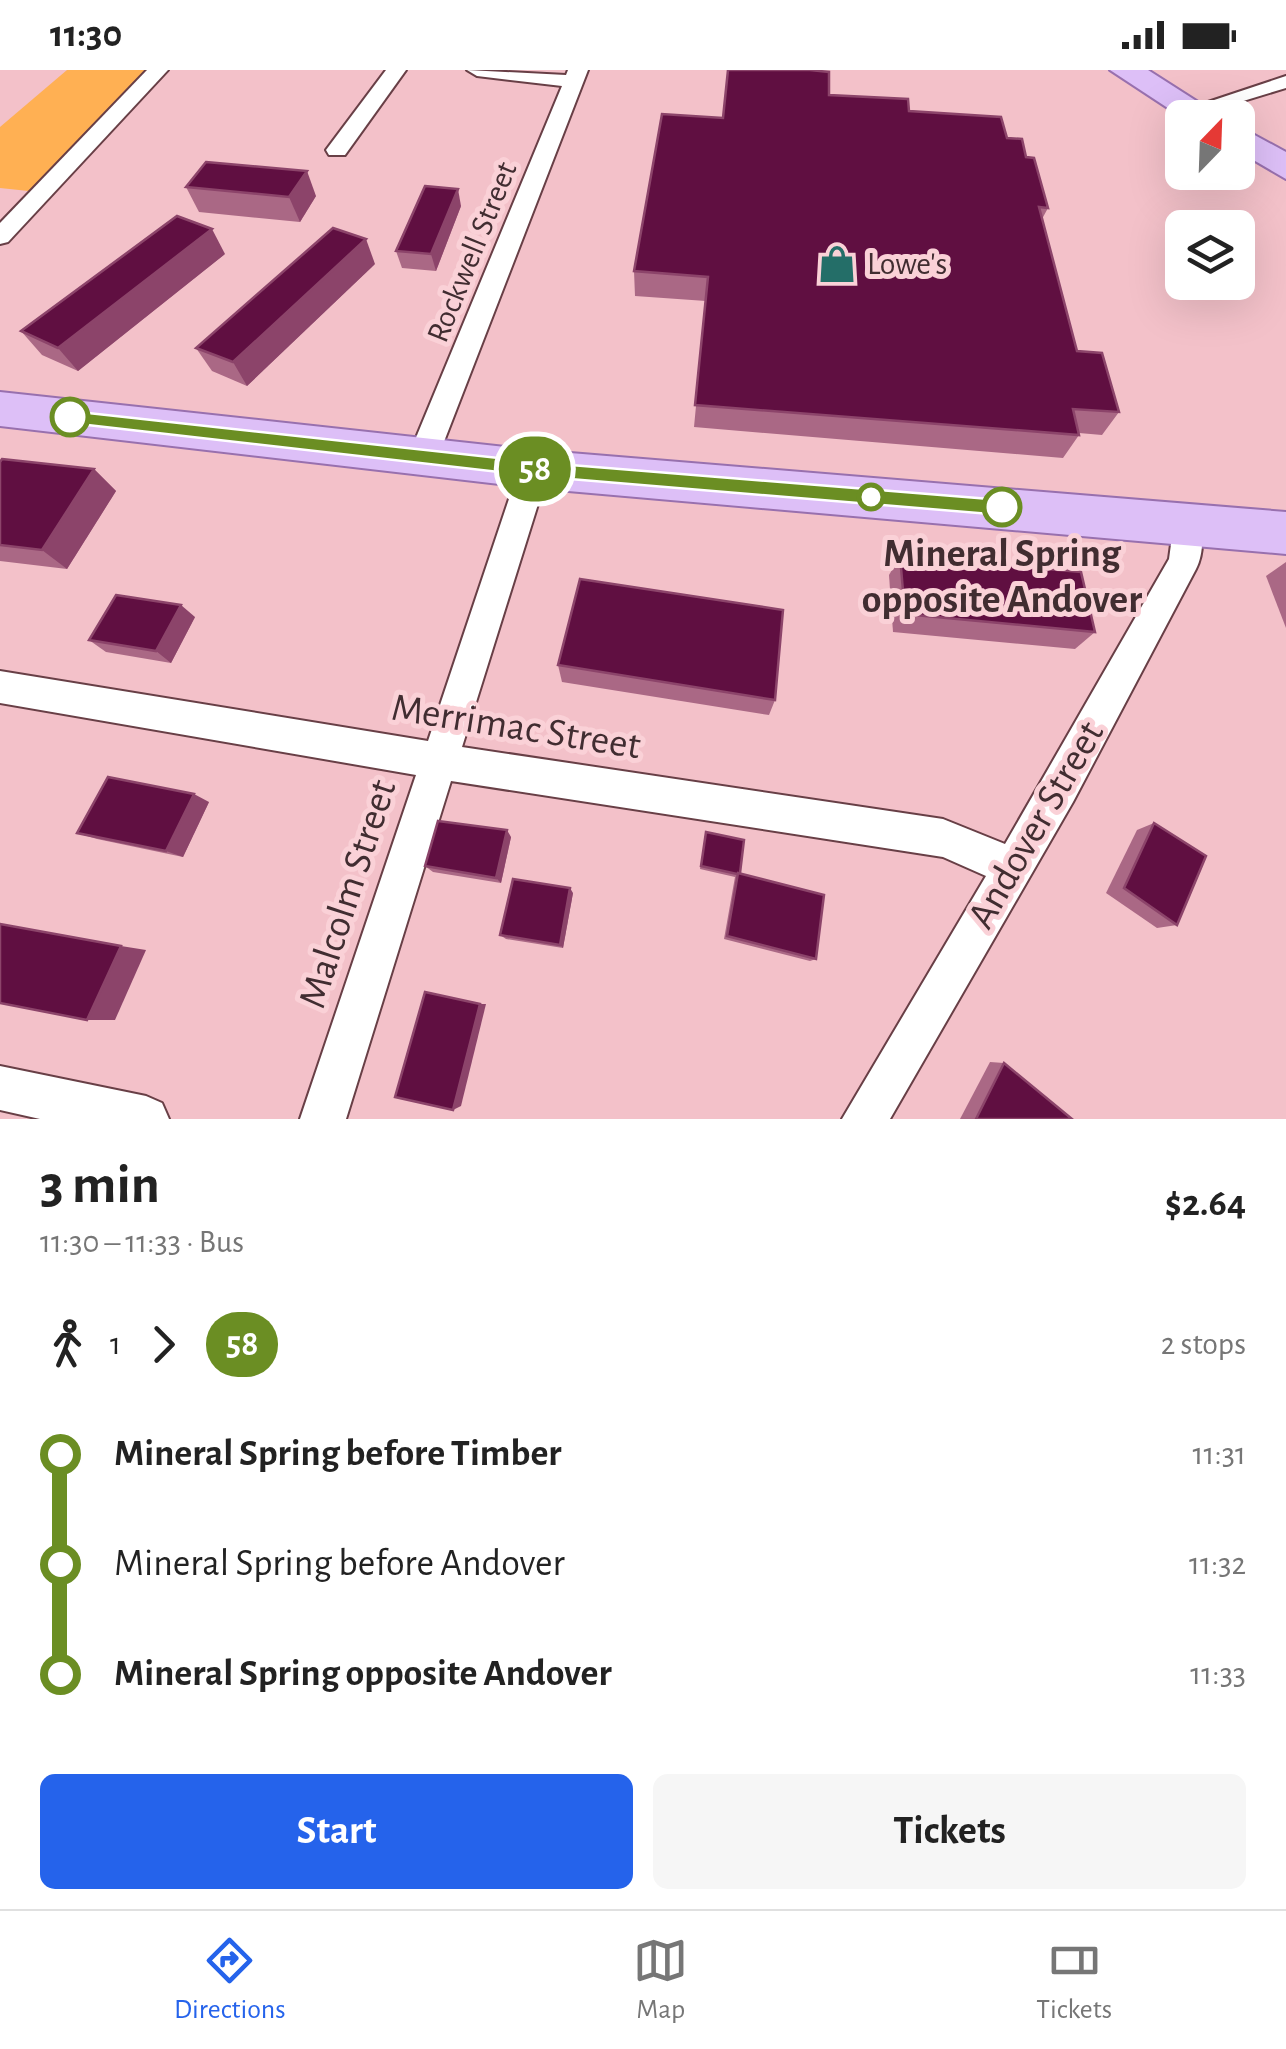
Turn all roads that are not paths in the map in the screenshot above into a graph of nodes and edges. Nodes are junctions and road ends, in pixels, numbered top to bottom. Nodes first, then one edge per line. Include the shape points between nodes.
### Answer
1 (158, 70) edge
2 (396, 70) edge
3 (477, 70) edge
4 (1126, 70) edge
5 (576, 76) edge
6 (1286, 82) edge
7 (1177, 100) edge
8 (1238, 100) edge
9 (1255, 147) edge
10 (337, 150) dead end
11 (1286, 168) edge
12 (0, 237) edge
13 (0, 409) edge
14 (423, 457) junction
15 (534, 469) junction
16 (1186, 524) junction
17 (1286, 533) edge
18 (0, 687) edge
19 (439, 761) junction
20 (1014, 867) junction
21 (0, 1088) edge
22 (146, 1119) edge
23 (323, 1119) edge
24 (865, 1119) edge

1 - 12 street
2 - 10 street
3 - 5 street
4 - 7 main road
5 - 14 street, Rockwell Street
6 - 8 street
9 - 11 main road
13 - 14 main road
14 - 15 main road
15 - 16 main road
15 - 19 street, Malcolm Street
16 - 17 main road
16 - 20 street, Andover Street via 1185,560
18 - 19 street, Merrimac Street
19 - 20 street, Merrimac Street via 943,838
19 - 23 street, Malcolm Street
20 - 24 street, Andover Street
21 - 22 street

